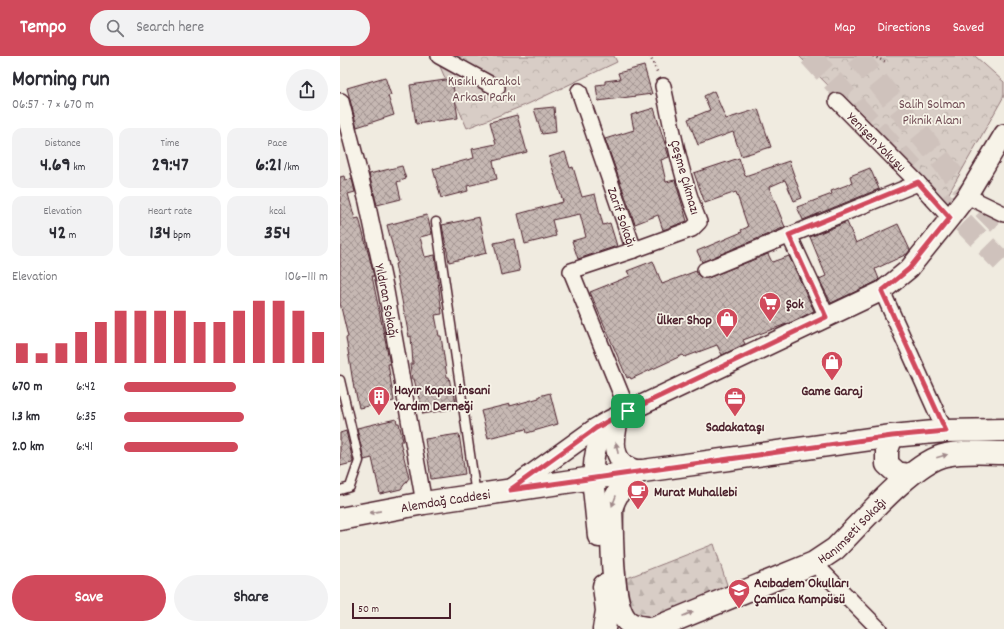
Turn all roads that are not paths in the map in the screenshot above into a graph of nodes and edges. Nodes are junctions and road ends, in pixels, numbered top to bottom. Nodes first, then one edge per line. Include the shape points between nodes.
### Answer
1 (439, 56) edge
2 (663, 86) road end
3 (497, 88) dead end
4 (579, 91) dead end
5 (340, 101) edge
6 (837, 101) dead end
7 (1004, 134) edge
8 (918, 182) junction
9 (966, 196) junction
10 (1004, 214) edge
11 (950, 218) junction
12 (436, 222) dead end
13 (789, 235) junction
14 (634, 250) junction
15 (705, 270) dead end
16 (882, 291) junction
17 (826, 317) junction
18 (340, 380) edge
19 (624, 413) junction
20 (1004, 430) edge
21 (946, 431) junction
22 (892, 436) junction
23 (1004, 453) edge
24 (639, 471) junction
25 (909, 475) junction
26 (594, 478) junction
27 (340, 490) edge
28 (510, 490) junction
29 (476, 496) junction
30 (424, 503) junction
31 (340, 519) edge
32 (814, 563) junction
33 (604, 629) edge
34 (651, 629) edge
35 (879, 629) edge

1 - 3 street
2 - 14 street, Çeşme Çıkmazı via 676,147 699,222 692,229
4 - 14 street, Zarif Sokağı
5 - 30 street, Yıldıran Sokağı via 367,202 386,291
6 - 8 street, Yenişen Yokuşu
7 - 9 street
8 - 11 street, Yenişen Yokuşu
8 - 13 street
9 - 10 street
9 - 11 street
11 - 16 street via 909,269
12 - 29 lane
13 - 15 street
13 - 17 street
14 - 19 street, Zarif Sokağı via 571,271
16 - 17 street
16 - 21 street
17 - 19 street
18 - 27 lane via 359,461 350,487
24 -> 19 street via 625,465 618,454 615,438
19 - 26 street via 600,438 595,454
19 - 28 street via 596,428
20 - 21 main road, Alemdağ Caddesi
21 - 22 main road, Alemdağ Caddesi
22 - 24 main road, Alemdağ Caddesi
22 - 25 main road via 887,450 887,464 897,473
25 -> 23 main road via 924,463 945,455
24 - 26 main road, Alemdağ Caddesi
24 -> 34 main road via 622,486 611,510 616,592 621,613 628,622
25 - 32 main road, Hanımseti Sokağı via 835,549
26 - 28 main road, Alemdağ Caddesi
26 - 33 main road via 607,611
28 - 29 main road, Alemdağ Caddesi
29 - 30 main road, Alemdağ Caddesi
30 -> 31 main road, Alemdağ Caddesi
34 -> 32 main road, Hanımseti Sokağı
32 - 35 street

